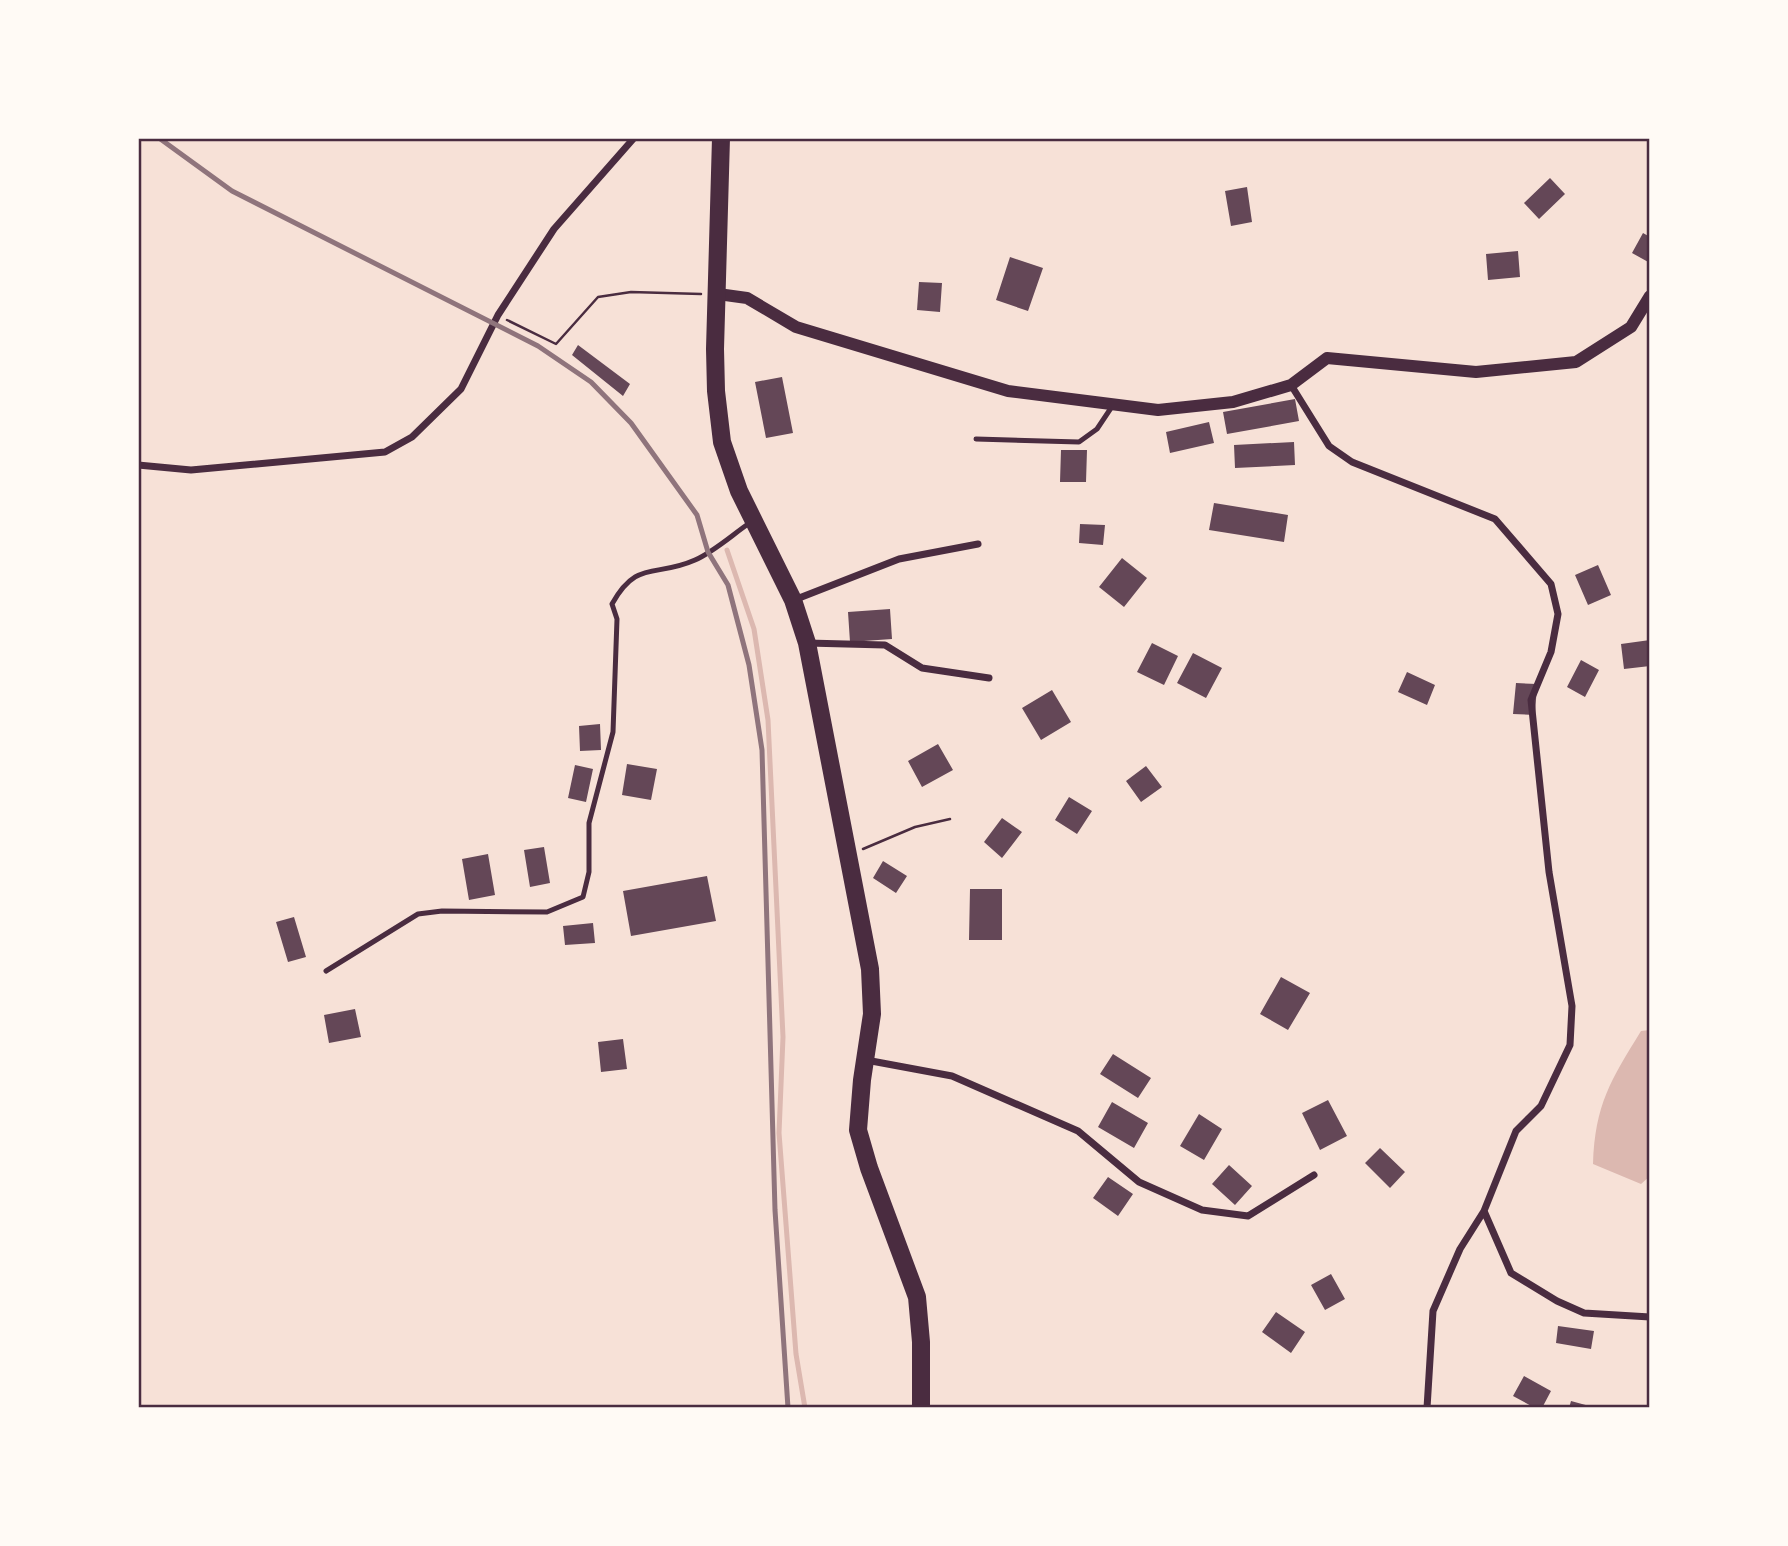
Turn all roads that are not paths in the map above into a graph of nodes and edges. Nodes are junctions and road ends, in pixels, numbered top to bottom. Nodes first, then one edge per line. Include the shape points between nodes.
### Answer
1 (634, 138) edge
2 (721, 138) edge
3 (718, 294) junction
4 (1650, 296) edge
5 (1291, 385) junction
6 (1114, 402) junction
7 (976, 439) dead end
8 (138, 465) edge
9 (754, 521) junction
10 (978, 544) dead end
11 (793, 600) junction
12 (807, 643) junction
13 (989, 678) dead end
14 (326, 971) dead end
15 (865, 1060) junction
16 (1314, 1174) dead end
17 (1484, 1211) junction
18 (1650, 1317) edge
19 (921, 1408) edge
20 (1427, 1408) edge

1 - 8 street via 554,229 498,316 461,388 412,437 386,452 191,470
2 - 3 highway
3 - 6 street via 747,298 796,327 1008,391
3 - 9 highway via 719,424 730,466
4 - 5 street via 1631,327 1576,362 1476,372 1328,358
5 - 6 street via 1233,402 1158,410
5 - 17 street via 1329,446 1352,462 1495,519 1551,584 1558,614 1550,652 1531,700 1549,872 1572,1006 1570,1045 1541,1107 1516,1131
6 - 7 lane via 1097,429 1079,442
9 - 11 highway
9 - 14 lane via 694,560 634,575 611,604 617,619 613,732 589,822 589,872 583,897 547,912 418,915
10 - 11 street via 900,559
11 - 12 highway
12 - 13 street via 885,645 922,668
12 - 15 highway via 850,853 872,993
15 - 16 street via 952,1076 1078,1131 1139,1182 1202,1209 1248,1216
15 - 19 highway via 858,1130 917,1297
17 - 18 street via 1511,1273 1584,1313
17 - 20 street via 1460,1249 1433,1311

